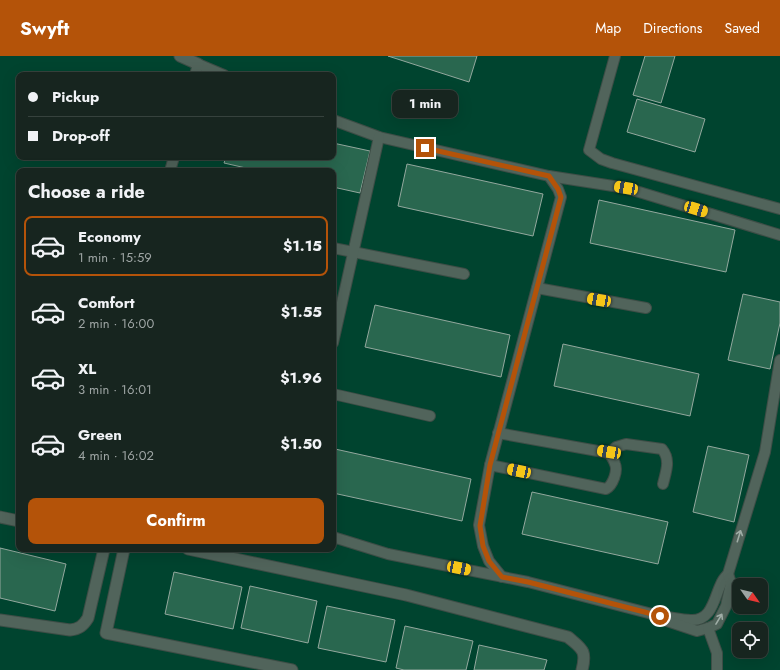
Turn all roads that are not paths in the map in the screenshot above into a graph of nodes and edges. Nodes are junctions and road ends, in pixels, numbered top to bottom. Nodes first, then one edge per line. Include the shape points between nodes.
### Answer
1 (180, 56) edge
2 (615, 56) edge
3 (198, 64) junction
4 (196, 72) edge
5 (217, 72) edge
6 (336, 121) edge
7 (379, 137) junction
8 (549, 176) junction
9 (780, 209) edge
10 (780, 235) edge
11 (336, 249) edge
12 (353, 252) junction
13 (464, 274) dead end
14 (537, 288) junction
15 (646, 308) dead end
16 (336, 329) edge
17 (780, 360) edge
18 (336, 395) edge
19 (430, 416) dead end
20 (498, 433) junction
21 (609, 452) junction
22 (490, 465) junction
23 (663, 484) dead end
24 (0, 517) edge
25 (16, 520) edge
26 (336, 538) edge
27 (103, 552) edge
28 (123, 552) edge
29 (202, 552) edge
30 (728, 574) junction
31 (502, 577) junction
32 (660, 616) junction
33 (0, 620) edge
34 (708, 628) junction
35 (292, 670) edge
36 (582, 670) edge
37 (717, 670) edge

1 - 3 street
2 - 9 lane via 589,150 612,163
3 - 4 lane
3 - 5 lane
6 - 7 lane
7 - 8 lane
7 - 12 lane
8 - 10 lane via 626,188
8 - 14 lane via 561,197
11 - 12 lane
12 - 13 lane
12 - 16 lane
14 - 15 lane
14 - 20 lane
30 -> 17 lane via 765,452
18 - 19 lane
20 - 21 lane
20 - 22 lane
21 - 22 lane via 616,465 614,477 606,489
21 - 23 lane via 626,444 662,449 667,455 668,462
22 - 31 lane via 480,526 483,546 489,561
24 - 25 street
26 - 31 lane via 388,554
27 - 33 street via 88,618 78,629
28 - 35 street via 106,633
29 - 36 street via 406,595 568,637 582,648 585,658
30 - 32 lane via 706,616 691,620
34 -> 30 lane via 718,624 726,606 731,583
31 - 32 lane
32 - 34 lane via 667,622 696,631
34 - 37 lane via 717,653

